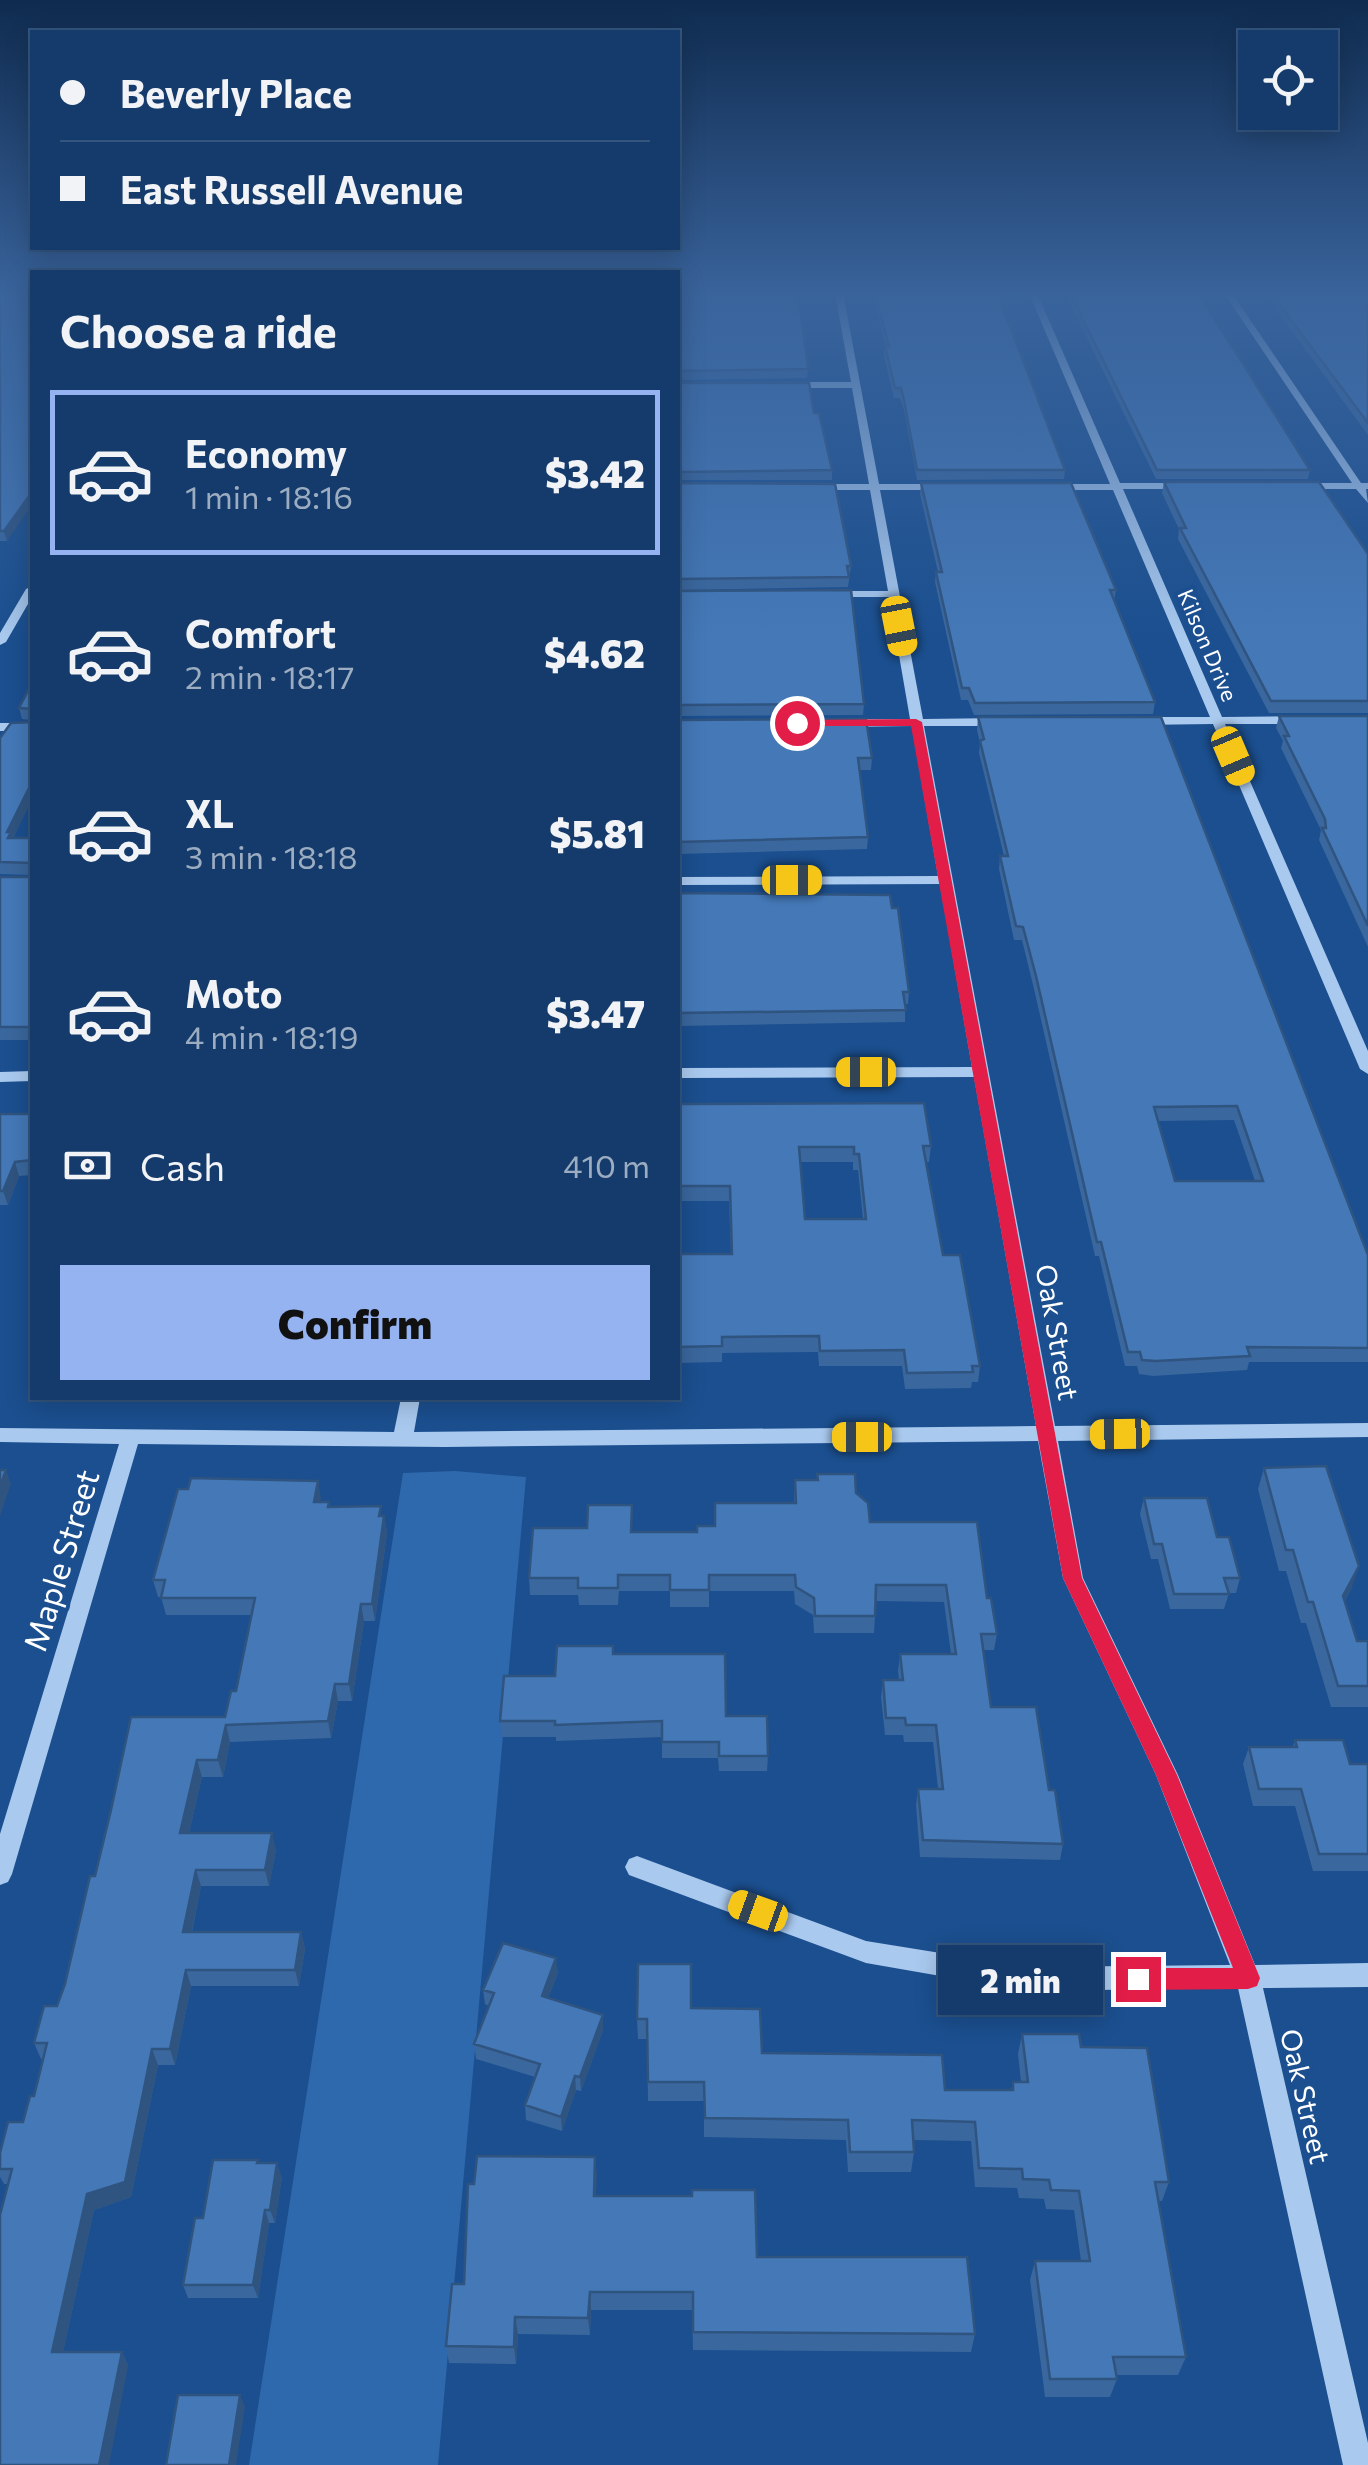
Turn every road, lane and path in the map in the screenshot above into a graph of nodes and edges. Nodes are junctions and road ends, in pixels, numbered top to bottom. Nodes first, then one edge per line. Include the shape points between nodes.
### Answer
1 (859, 408) edge
2 (1083, 408) edge
3 (1308, 408) edge
4 (1117, 486) junction
5 (1192, 486) edge
6 (1284, 486) edge
7 (1363, 486) edge
8 (795, 487) edge
9 (874, 487) junction
10 (948, 487) edge
11 (1042, 487) edge
12 (1368, 500) edge
13 (814, 594) edge
14 (893, 594) junction
15 (30, 596) edge
16 (0, 642) edge
17 (1218, 720) junction
18 (1312, 720) edge
19 (1124, 721) edge
20 (916, 722) junction
21 (1011, 722) edge
22 (837, 723) edge
23 (30, 727) edge
24 (0, 728) edge
25 (945, 880) junction
26 (680, 881) edge
27 (1368, 1069) edge
28 (980, 1072) junction
29 (680, 1073) edge
30 (0, 1076) edge
31 (30, 1076) edge
32 (410, 1400) edge
33 (1368, 1430) edge
34 (0, 1435) edge
35 (1046, 1435) junction
36 (130, 1438) junction
37 (403, 1439) junction
38 (637, 1866) dead end
39 (0, 1874) edge
40 (1368, 1975) edge
41 (1248, 1978) junction
42 (1358, 2465) edge

1 - 9 street, Oak Street
2 - 4 street, Kilson Drive
3 - 7 street
4 - 5 street
4 - 11 street
4 - 17 street, Kilson Drive
6 - 7 street
7 - 12 street
8 - 9 street
9 - 10 street
9 - 14 street, Oak Street
13 - 14 street
14 - 20 street, Oak Street
15 - 16 street
17 - 18 street
17 - 19 street
17 - 27 street, Kilson Drive
20 - 21 street
20 - 22 street
20 - 25 street, Oak Street
23 - 24 street
25 - 26 street
25 - 28 street, Oak Street
28 - 29 street
28 - 35 street, Oak Street
30 - 31 street
32 - 37 street
33 - 35 street
34 - 36 street
35 - 37 street
35 - 41 street, Oak Street via 1073,1578 1167,1775
36 - 37 street
36 - 39 street, Maple Street
38 - 41 street via 866,1952 1028,1979
40 - 41 street
41 - 42 street, Oak Street

